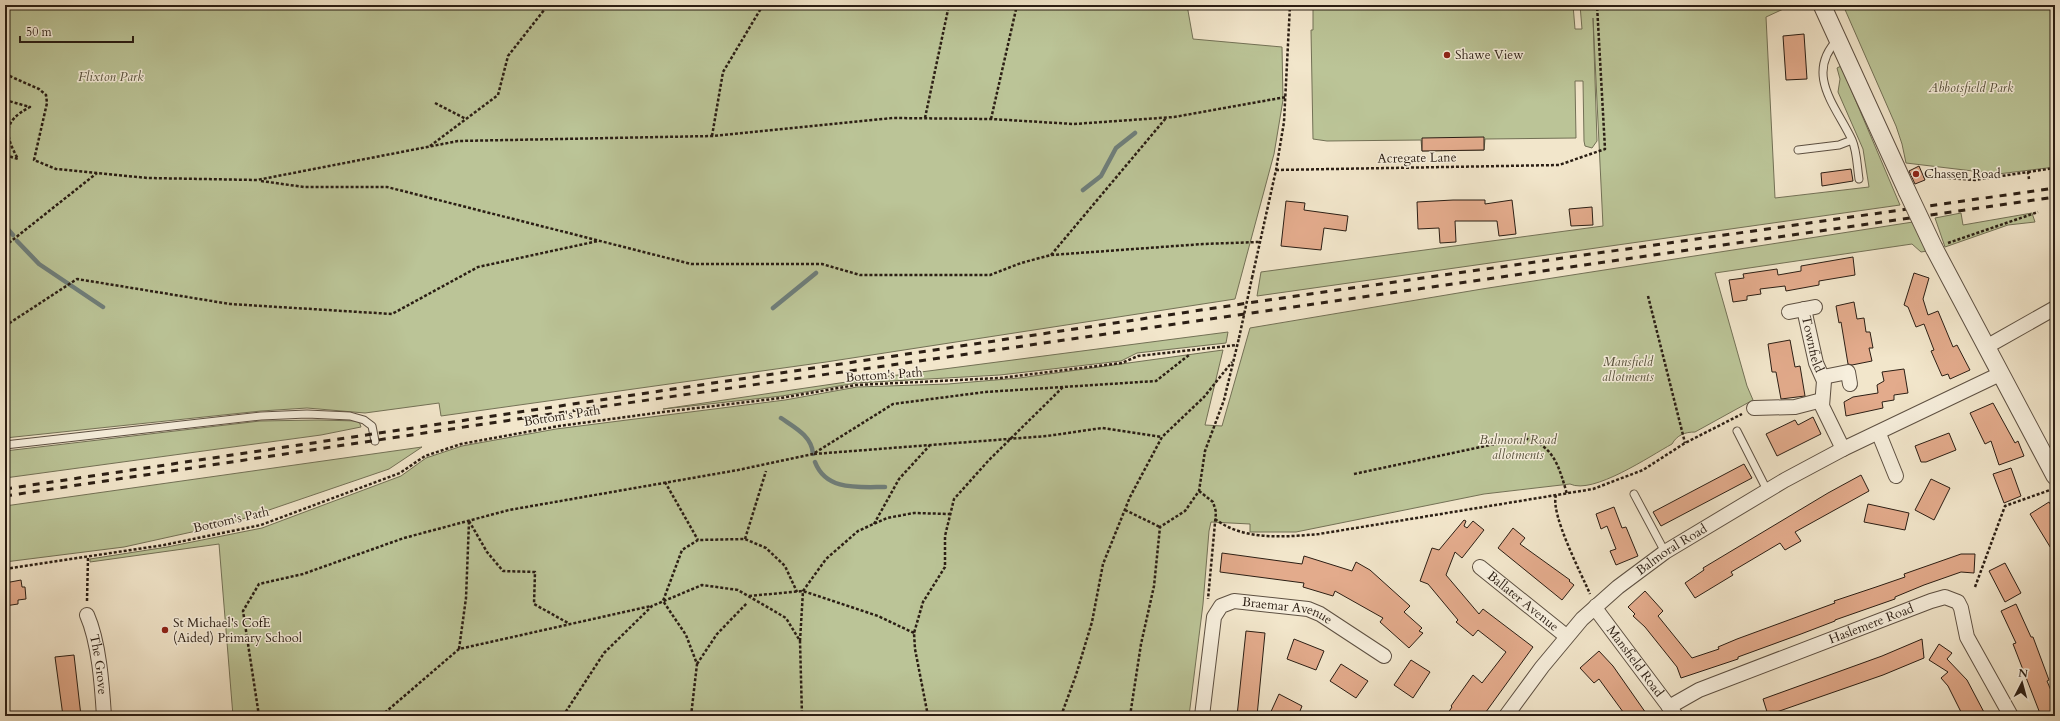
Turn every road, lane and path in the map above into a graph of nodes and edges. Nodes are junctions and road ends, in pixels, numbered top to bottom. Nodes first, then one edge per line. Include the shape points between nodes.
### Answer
1 (548, 5) edge
2 (763, 5) edge
3 (949, 5) edge
4 (1018, 5) edge
5 (1290, 5) edge
6 (1597, 5) edge
7 (1822, 5) edge
8 (1838, 39) junction
9 (5, 74) edge
10 (1286, 97) junction
11 (5, 100) edge
12 (435, 103) dead end
13 (1166, 117) junction
14 (925, 118) junction
15 (991, 118) junction
16 (466, 119) junction
17 (712, 136) junction
18 (1852, 140) junction
19 (429, 146) junction
20 (1798, 150) dead end
21 (5, 155) edge
22 (2055, 168) edge
23 (1276, 170) junction
24 (2028, 172) junction
25 (98, 173) junction
26 (1923, 176) dead end
27 (1859, 179) dead end
28 (2030, 179) dead end
29 (257, 180) junction
30 (2038, 212) dead end
31 (599, 241) junction
32 (1259, 242) junction
33 (5, 246) edge
34 (1935, 249) junction
35 (1051, 255) junction
36 (1648, 296) dead end
37 (2055, 308) edge
38 (1789, 312) dead end
39 (5, 326) edge
40 (1237, 345) junction
41 (1986, 347) junction
42 (1189, 355) dead end
43 (1233, 361) junction
44 (2000, 374) junction
45 (1824, 377) junction
46 (1850, 384) dead end
47 (1064, 387) junction
48 (1822, 400) junction
49 (1754, 408) joint
50 (1737, 431) dead end
51 (1879, 434) junction
52 (1162, 437) junction
53 (375, 441) dead end
54 (1685, 443) junction
55 (5, 444) edge
56 (932, 444) junction
57 (1843, 449) junction
58 (813, 454) junction
59 (766, 471) dead end
60 (1354, 474) dead end
61 (1896, 476) dead end
62 (665, 482) junction
63 (2052, 483) edge
64 (1768, 490) junction
65 (1199, 491) junction
66 (1567, 494) junction
67 (1634, 494) dead end
68 (1556, 495) junction
69 (1125, 510) junction
70 (950, 514) junction
71 (1215, 519) junction
72 (469, 521) junction
73 (874, 524) junction
74 (1160, 527) junction
75 (745, 539) junction
76 (698, 540) junction
77 (1665, 552) junction
78 (88, 557) junction
79 (1480, 567) dead end
80 (5, 569) edge
81 (1975, 587) dead end
82 (803, 591) junction
83 (797, 592) junction
84 (748, 596) junction
85 (663, 601) junction
86 (747, 603) dead end
87 (652, 606) junction
88 (1596, 606) junction
89 (87, 615) joint
90 (1213, 623) junction
91 (569, 624) junction
92 (914, 633) junction
93 (1566, 636) junction
94 (800, 642) junction
95 (459, 649) junction
96 (1384, 656) dead end
97 (697, 664) junction
98 (1672, 711) edge
99 (104, 716) edge
100 (259, 716) edge
101 (381, 716) edge
102 (563, 716) edge
103 (691, 716) edge
104 (802, 716) edge
105 (928, 716) edge
106 (1061, 716) edge
107 (1130, 716) edge
108 (1202, 716) edge
109 (1506, 716) edge
110 (2011, 716) edge

1 - 16 path via 508,56 498,95
2 - 17 path via 723,72
3 - 14 path
4 - 15 path
5 - 10 path
6 - 23 path, Acregate Lane via 1605,148 1559,165
7 - 8 street
8 - 18 lane via 1825,56 1823,79 1830,101
8 - 34 street, bridge
9 - 25 path via 39,89 46,95 47,103 34,160 56,169
10 - 13 path
10 - 23 path
11 - 21 path via 30,108 12,119 9,127 9,140 18,159
12 - 16 path
13 - 15 path via 1074,124
13 - 35 path
14 - 15 path
14 - 17 path via 894,118
16 - 19 path
17 - 19 path via 458,141
18 - 20 lane via 1839,145
18 - 27 lane
19 - 29 path
22 - 24 path
23 - 32 path
24 - 26 path via 1975,180
24 - 28 path
25 - 29 path via 148,178
25 - 33 path
29 - 31 path via 304,187 387,187
30 - 34 path
31 - 35 path via 691,264 822,264 860,275 990,275
31 - 39 path via 478,267 392,314 230,304 77,279
32 - 35 path
32 - 40 path, bridge
34 - 41 street
36 - 54 path
37 - 41 street
38 - 45 street, Townfield via 1810,308 1816,363
40 - 43 path
40 - 78 path, Bottom's Path via 1138,356 1122,363 1000,378 856,385 781,398 559,426 461,444 425,456 400,473 261,525 164,545
41 - 44 street
42 - 47 path via 1156,381
43 - 52 path via 1204,397
43 - 65 path via 1224,400 1205,452
44 - 51 street, Balmoral Road
44 - 63 street
45 - 46 street, Townfield via 1848,372
45 - 48 street, Townfield
47 - 58 path via 985,392 893,404
47 - 70 path via 989,460 954,499
48 - 49 street via 1795,407
48 - 57 street, Townfield via 1824,413
49 - 54 path
50 - 64 lane
51 - 57 street, Balmoral Road
51 - 61 street
52 - 56 path via 1102,428 1048,436
52 - 69 path
53 - 55 lane via 372,426 364,420 350,416 307,414 261,416
54 - 66 path via 1628,477 1593,489
56 - 58 path
56 - 73 path via 899,480
57 - 64 street, Balmoral Road
58 - 62 path
59 - 75 path
60 - 66 path via 1524,438 1535,440 1550,451 1559,468
62 - 72 path via 509,510
62 - 76 path
63 - 81 path via 2005,506
64 - 77 street, Balmoral Road
65 - 71 path via 1212,502 1216,512
65 - 74 path via 1185,511
66 - 68 path
67 - 77 lane
68 - 71 path via 1341,531 1276,537 1245,532 1222,525
68 - 88 path via 1557,512 1564,536
69 - 74 path
69 - 106 path via 1103,564 1092,622
70 - 73 path via 914,513 887,518
70 - 92 path via 945,536 945,567 923,602
71 - 90 path via 1208,589 1208,606
72 - 91 path via 487,552 503,571 535,572 534,604
72 - 95 path via 466,598
72 - 100 path via 404,538 303,574 259,584 243,611
73 - 82 path via 858,531 826,559
74 - 107 path via 1154,586 1141,644
75 - 76 path
75 - 83 path via 766,548 785,566
76 - 85 path via 682,550
77 - 88 street, Balmoral Road
78 - 80 path, Bottom's Path
78 - 89 path
79 - 93 street, Ballater Avenue
82 - 83 path
82 - 92 path via 878,616
82 - 94 path
83 - 84 path
84 - 85 path via 738,590 702,585
84 - 94 path via 786,618
85 - 87 path
85 - 97 path via 686,635
86 - 97 path via 717,634
87 - 91 path
87 - 102 path via 604,653
88 - 93 street, Balmoral Road
88 - 98 street, Mansfield Road
89 - 99 street, The Grove via 97,655
90 - 96 street, Braemar Avenue via 1217,610 1234,601 1308,609 1320,614
90 - 108 street, Braemar Avenue
91 - 95 path
92 - 105 path
93 - 109 street, Balmoral Road
94 - 104 path
95 - 101 path
97 - 103 path
98 - 110 street, Haslemere Road via 1699,690 1931,600 1945,597 1958,602 1967,637

